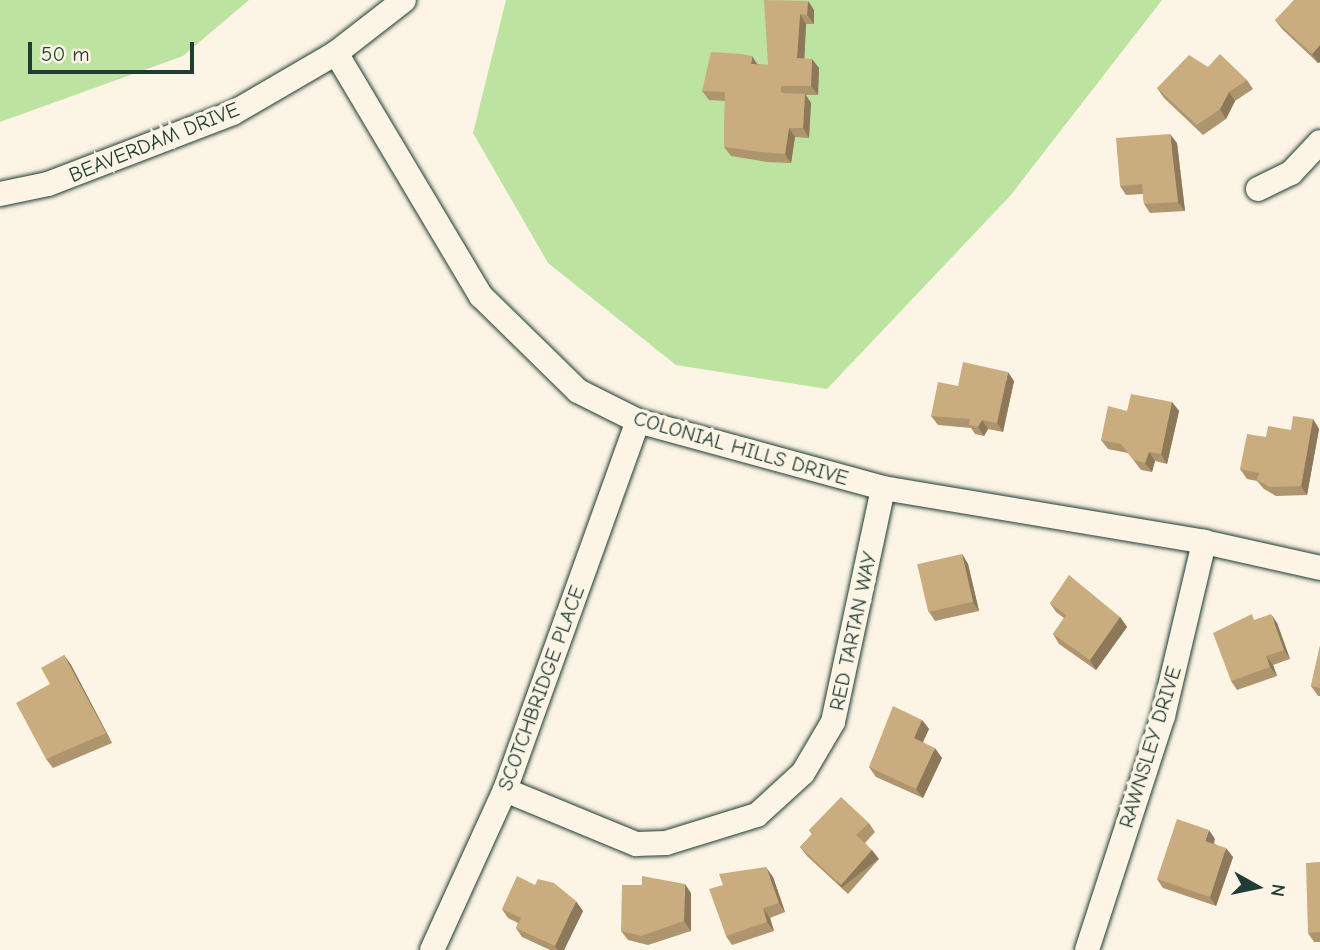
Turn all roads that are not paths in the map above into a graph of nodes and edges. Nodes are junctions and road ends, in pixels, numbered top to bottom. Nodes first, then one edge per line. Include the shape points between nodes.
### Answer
1 (404, 0) edge
2 (336, 52) junction
3 (1320, 142) edge
4 (1258, 190) dead end
5 (0, 194) edge
6 (638, 421) junction
7 (883, 488) junction
8 (1205, 542) junction
9 (1320, 568) edge
10 (505, 790) junction
11 (432, 950) edge
12 (1087, 950) edge

1 - 2 street, BEAVERDAM DRIVE
2 - 5 street, BEAVERDAM DRIVE via 233,113 48,184
2 - 6 street, COLONIAL HILLS DRIVE via 481,296 578,391
3 - 4 street via 1291,173
6 - 7 street, COLONIAL HILLS DRIVE
6 - 10 street, SCOTCHBRIDGE PLACE
7 - 8 street, COLONIAL HILLS DRIVE
7 - 10 street, RED TARTAN WAY via 833,722 803,773 757,815 666,844 636,844
8 - 9 street, COLONIAL HILLS DRIVE
8 - 12 street, RAWNSLEY DRIVE via 1163,716
10 - 11 street, SCOTCHBRIDGE PLACE

